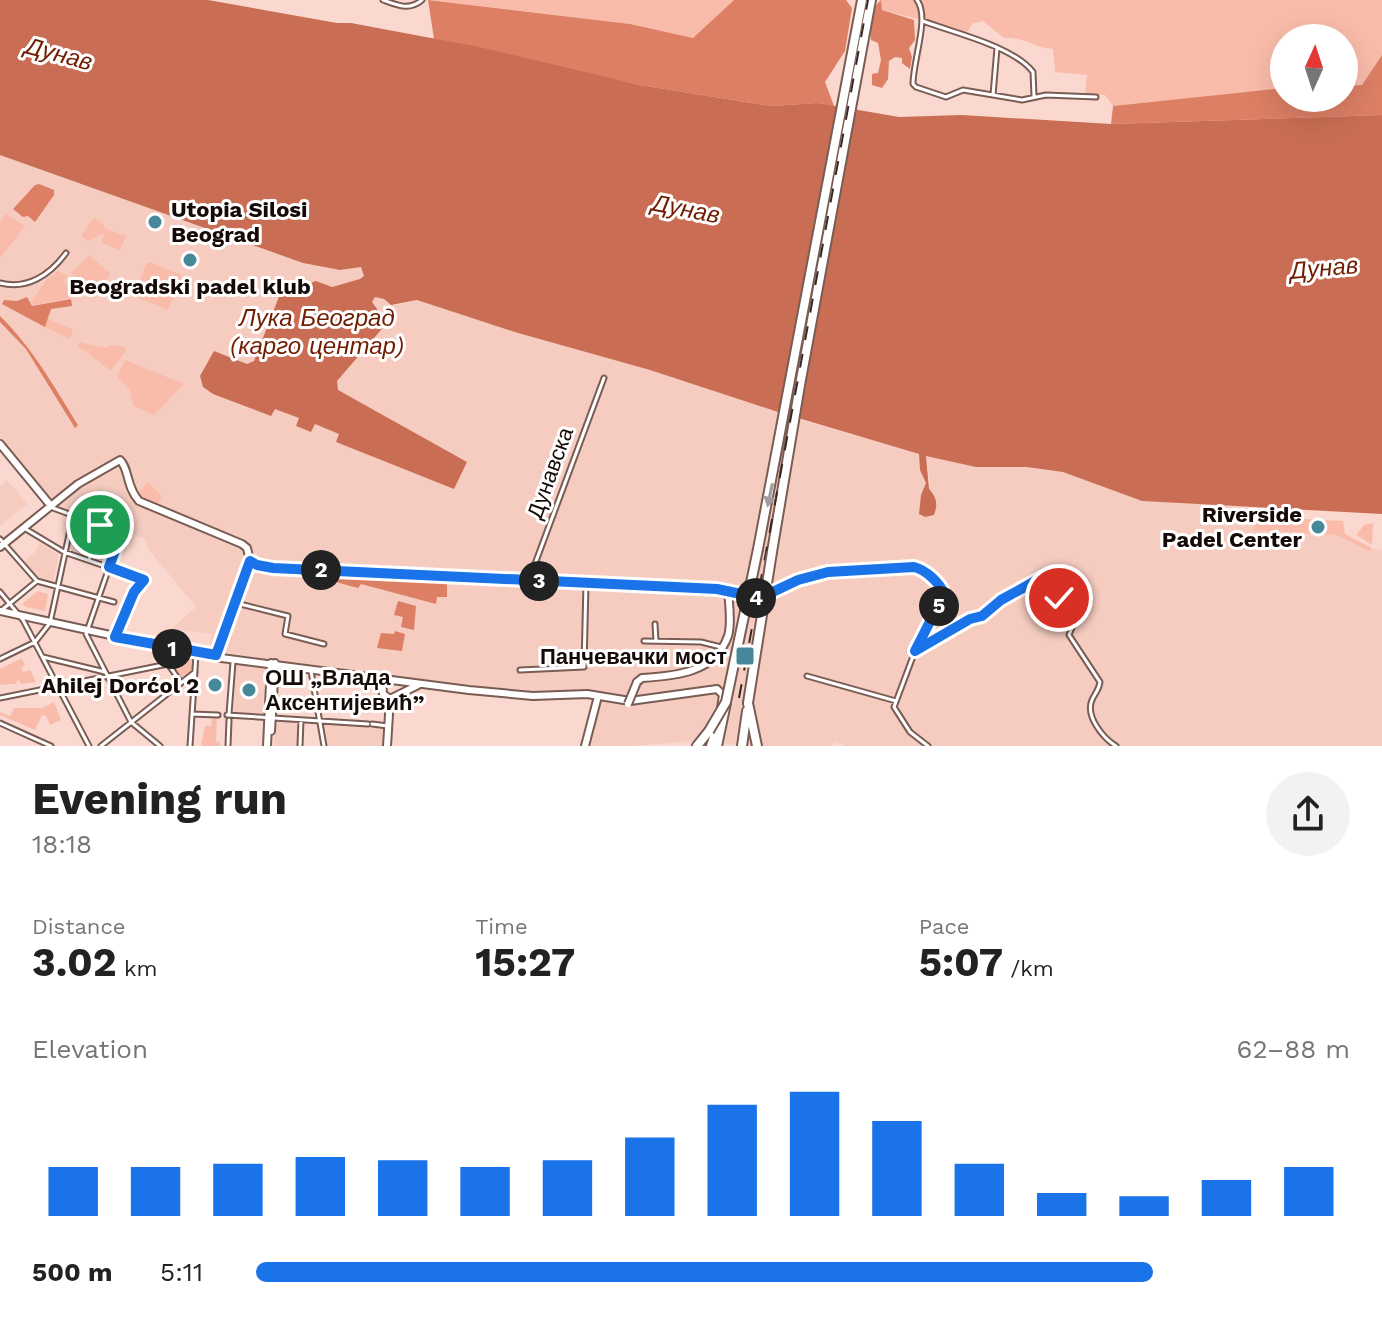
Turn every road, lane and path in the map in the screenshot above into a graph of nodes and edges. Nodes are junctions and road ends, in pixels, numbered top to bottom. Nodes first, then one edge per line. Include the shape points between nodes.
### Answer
1 (383, 0) edge
2 (422, 0) edge
3 (862, 0) edge
4 (871, 0) edge
5 (917, 0) edge
6 (923, 21) junction
7 (997, 48) junction
8 (993, 95) junction
9 (1034, 96) junction
10 (1096, 97) dead end
11 (66, 253) dead end
12 (0, 283) edge
13 (604, 378) dead end
14 (785, 442) junction
15 (0, 444) edge
16 (51, 506) junction
17 (73, 516) junction
18 (100, 525) junction
19 (24, 528) junction
20 (1, 543) edge
21 (65, 553) junction
22 (88, 560) junction
23 (250, 561) junction
24 (109, 567) junction
25 (1068, 569) dead end
26 (1044, 577) junction
27 (529, 580) junction
28 (37, 581) junction
29 (586, 583) junction
30 (58, 587) junction
31 (728, 591) junction
32 (0, 592) edge
33 (1055, 593) junction
34 (98, 597) junction
35 (114, 602) dead end
36 (236, 603) junction
37 (9, 604) junction
38 (0, 612) edge
39 (21, 617) junction
40 (1050, 617) dead end
41 (50, 623) junction
42 (655, 624) dead end
43 (742, 626) junction
44 (87, 631) junction
45 (759, 634) junction
46 (115, 637) junction
47 (735, 639) dead end
48 (644, 641) dead end
49 (656, 641) junction
50 (35, 642) junction
51 (324, 644) dead end
52 (721, 647) junction
53 (171, 649) junction
54 (915, 651) junction
55 (196, 654) junction
56 (761, 655) dead end
57 (215, 656) junction
58 (43, 657) junction
59 (0, 659) edge
60 (233, 659) junction
61 (168, 664) junction
62 (273, 664) junction
63 (311, 670) junction
64 (520, 670) dead end
65 (195, 672) junction
66 (107, 674) junction
67 (807, 676) dead end
68 (382, 679) junction
69 (400, 681) junction
70 (181, 682) junction
71 (420, 684) junction
72 (59, 687) junction
73 (397, 695) junction
74 (573, 696) junction
75 (0, 698) edge
76 (390, 699) junction
77 (597, 700) junction
78 (896, 701) junction
79 (726, 702) junction
80 (748, 703) junction
81 (192, 714) junction
82 (218, 715) dead end
83 (228, 717) junction
84 (270, 718) junction
85 (301, 720) junction
86 (320, 720) junction
87 (131, 722) junction
88 (0, 723) edge
89 (388, 726) junction
90 (712, 733) junction
91 (51, 746) edge
92 (89, 746) edge
93 (101, 746) edge
94 (160, 746) edge
95 (190, 746) edge
96 (228, 746) edge
97 (269, 746) edge
98 (300, 746) edge
99 (324, 746) edge
100 (387, 746) edge
101 (583, 746) edge
102 (697, 746) edge
103 (713, 746) edge
104 (742, 746) edge
105 (757, 746) edge
106 (928, 746) edge
107 (1116, 746) edge

1 - 2 street via 402,6
3 - 14 main road
4 - 14 main road
5 - 6 street
6 - 7 street
6 - 8 street via 914,86 946,97 963,90
7 - 8 street
7 - 9 street via 1032,69
8 - 9 street via 1022,100
9 - 10 street
11 - 12 street via 35,280
13 - 27 street, Дунавска
14 -> 43 main road, bridge
14 - 45 main road, bridge
15 - 16 main road
16 - 17 street
16 - 19 main road
16 - 23 main road via 121,460 141,502 235,540 246,547
17 - 18 street
17 - 21 street
18 - 22 street
18 - 24 street via 121,535
19 - 20 main road
19 - 21 street
20 - 28 street
21 - 22 street
21 - 30 street
22 - 24 street
23 - 27 main road via 273,568
23 - 36 street
24 - 34 street
24 - 46 street via 144,581
25 - 26 street
26 - 33 street
26 - 54 street
27 - 29 main road
28 - 30 street
28 - 37 street
29 - 31 main road
29 - 64 street via 584,667
30 - 34 street
30 - 41 street
31 - 52 main road via 729,630
31 - 54 street via 760,598 828,572 919,568 944,596
32 - 37 street
33 - 40 street via 1044,598
33 - 107 street via 1075,620 1069,637 1100,682 1090,703 1092,715
34 - 35 street
34 - 44 street
36 - 51 street via 288,616 285,634
36 - 57 street
37 - 38 street
37 - 39 street
38 - 39 main road
39 - 41 main road
39 - 50 street
41 - 44 main road
41 - 50 street
42 - 49 street
43 - 47 main road, bridge
43 - 79 main road, bridge
44 - 46 main road
44 - 66 street
45 - 56 main road, bridge
45 - 80 main road, bridge
46 - 53 main road
48 - 49 street
49 - 52 street
50 - 58 street
50 - 59 street
52 - 77 main road, bridge via 694,671 642,678 628,704
53 - 55 main road
53 - 61 street
54 - 78 street
55 - 57 main road
55 - 65 street
57 - 60 main road
58 - 66 street
58 - 72 street
60 - 62 main road
60 - 83 street
61 - 66 street
61 - 70 street
62 - 63 main road
62 - 84 main road
63 - 68 main road
63 - 86 street
65 - 70 street
65 - 81 street
66 - 72 street
66 - 87 street
67 - 78 street
68 - 69 main road
68 - 76 main road via 382,692
69 - 71 main road
69 - 73 main road
70 - 87 street
71 - 73 main road
71 - 74 main road
72 - 75 street
72 - 92 street
73 - 76 main road
74 - 77 main road
74 - 90 main road via 630,701 720,690 723,698
76 - 89 main road
77 - 101 main road
78 - 106 street via 907,728
79 - 90 main road, bridge
79 - 103 main road
80 - 104 main road
80 - 105 main road
81 - 82 street
81 - 95 street
83 - 84 street
83 - 96 street
84 - 85 street
84 - 97 main road
85 - 86 street
85 - 98 street
86 - 89 street
86 - 99 street
87 - 93 street
87 - 94 street
88 - 91 street
89 - 100 main road
90 - 102 main road
90 - 103 main road

